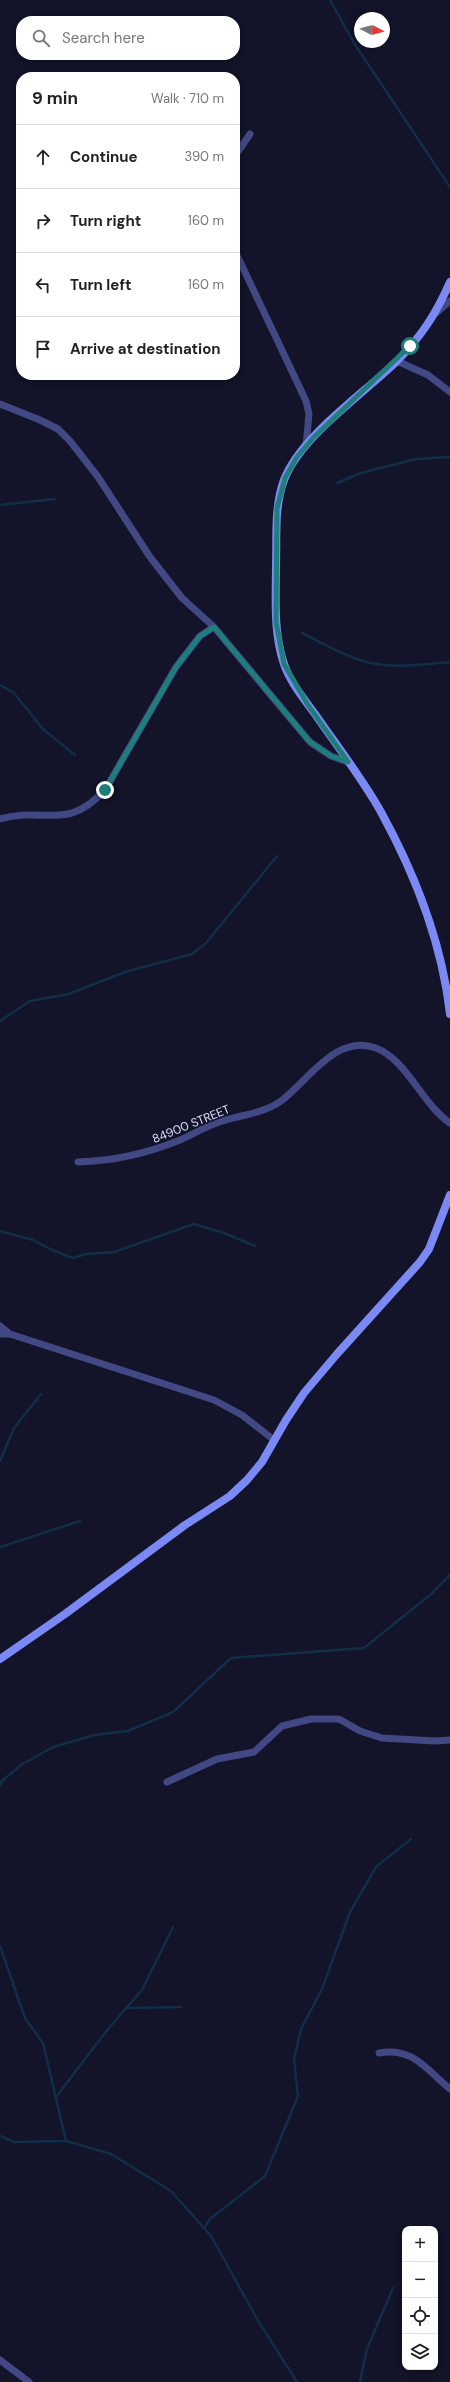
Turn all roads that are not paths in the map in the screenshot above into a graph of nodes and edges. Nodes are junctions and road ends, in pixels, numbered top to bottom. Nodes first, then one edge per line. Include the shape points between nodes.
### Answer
1 (250, 134) dead end
2 (240, 149) edge
3 (240, 262) edge
4 (450, 282) edge
5 (450, 301) edge
6 (436, 313) junction
7 (397, 361) junction
8 (450, 392) edge
9 (0, 404) edge
10 (306, 446) junction
11 (214, 627) junction
12 (348, 762) junction
13 (0, 819) edge
14 (450, 1014) edge
15 (450, 1123) edge
16 (78, 1162) dead end
17 (450, 1194) edge
18 (0, 1326) edge
19 (0, 1334) edge
20 (10, 1334) junction
21 (274, 1440) junction
22 (0, 1659) edge
23 (450, 1740) edge
24 (167, 1782) dead end
25 (379, 2053) dead end
26 (450, 2089) edge
27 (0, 2360) edge
28 (29, 2382) edge

1 - 2 street
3 - 10 street via 306,401 309,414
4 - 6 street
5 - 6 street
6 - 7 street
7 - 8 street via 428,375
7 - 10 street
9 - 11 street via 58,429 70,441 98,477 150,557 182,598
10 - 12 street via 285,478 277,508 278,642 290,676
11 - 12 street via 310,742 331,756
11 - 13 street via 200,636 176,667 105,790 92,804 70,814 26,814
12 - 14 street via 380,810 405,862 426,914 442,965
15 - 16 street, 84900 STREET via 435,1111 391,1057 376,1048 362,1046 347,1048 320,1064 281,1101 270,1108 205,1127 130,1158
17 - 21 street via 429,1249 420,1262 309,1387
18 - 20 street
19 - 20 street
20 - 21 street via 214,1400 242,1415
21 - 22 street via 262,1462 230,1496 185,1525
23 - 24 street via 382,1738 360,1731 339,1720 311,1719 282,1726 254,1752 217,1759
25 - 26 street via 397,2051 415,2059
27 - 28 street

